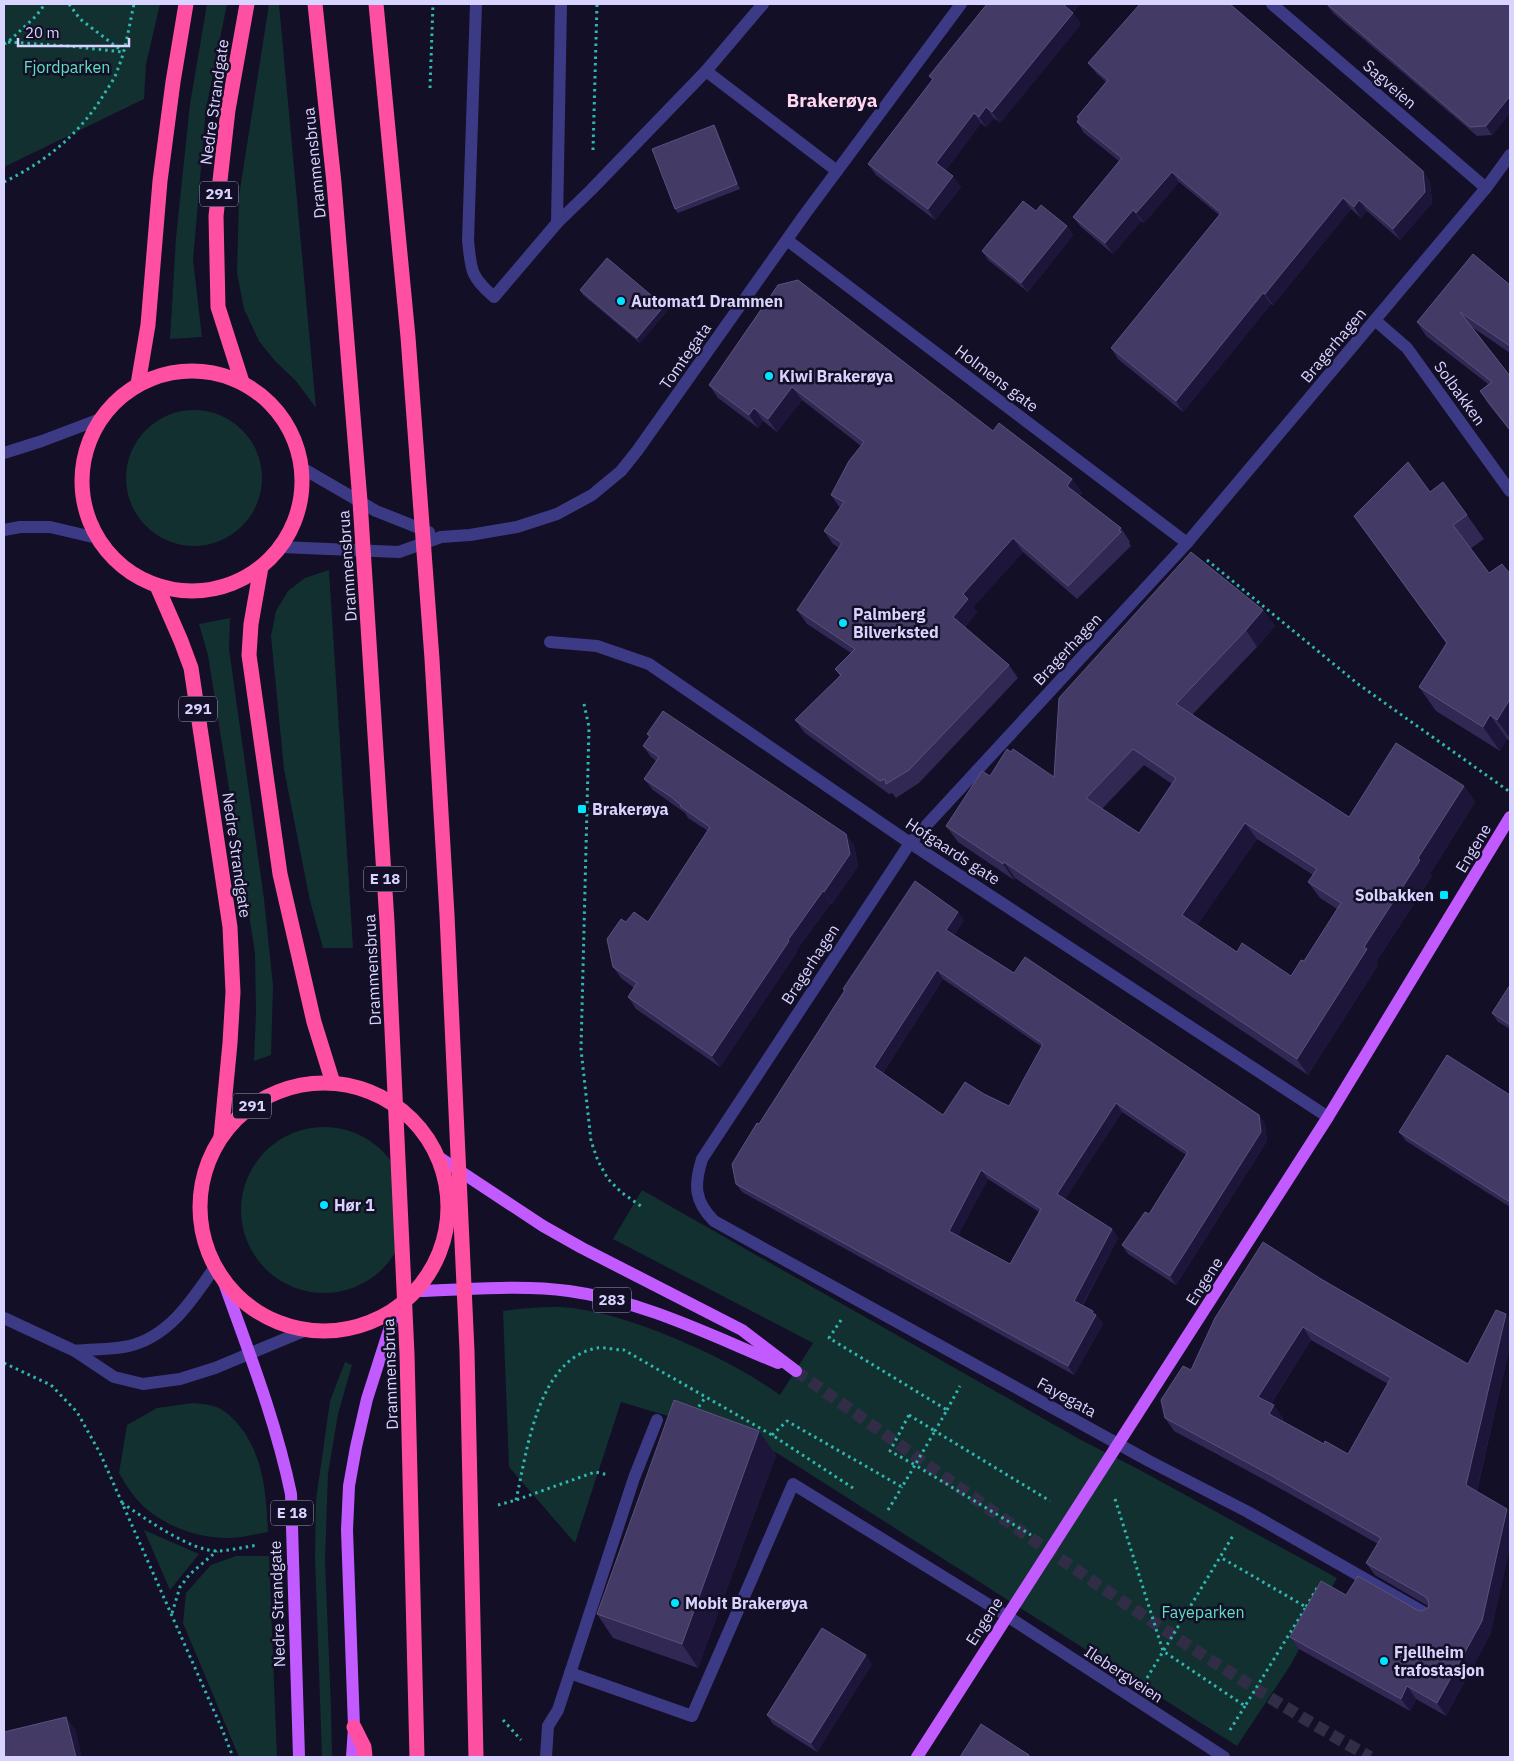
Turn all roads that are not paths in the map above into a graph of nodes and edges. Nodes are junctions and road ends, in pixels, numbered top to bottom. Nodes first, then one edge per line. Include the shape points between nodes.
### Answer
1 (186, 4) edge
2 (247, 4) edge
3 (315, 4) edge
4 (376, 4) edge
5 (476, 4) edge
6 (561, 4) edge
7 (763, 4) edge
8 (961, 4) edge
9 (1272, 4) edge
10 (706, 71) junction
11 (1510, 155) edge
12 (838, 171) junction
13 (1486, 188) junction
14 (557, 224) junction
15 (787, 240) junction
16 (1376, 321) junction
17 (242, 382) junction
18 (138, 384) junction
19 (100, 419) junction
20 (4, 453) edge
21 (302, 468) junction
22 (1510, 491) edge
23 (4, 530) edge
24 (441, 537) junction
25 (97, 538) junction
26 (1186, 543) junction
27 (281, 547) junction
28 (261, 567) junction
29 (157, 586) junction
30 (550, 642) dead end
31 (1510, 817) edge
32 (910, 843) junction
33 (333, 1083) junction
34 (1328, 1117) junction
35 (221, 1137) junction
36 (437, 1156) junction
37 (698, 1196) joint
38 (219, 1274) junction
39 (416, 1291) junction
40 (396, 1308) junction
41 (4, 1318) edge
42 (304, 1330) junction
43 (75, 1351) junction
44 (250, 1354) junction
45 (657, 1420) dead end
46 (1118, 1444) junction
47 (1007, 1616) junction
48 (1430, 1616) edge
49 (570, 1674) junction
50 (354, 1727) junction
51 (299, 1757) edge
52 (352, 1757) edge
53 (364, 1757) edge
54 (416, 1757) edge
55 (476, 1757) edge
56 (546, 1757) edge
57 (917, 1757) edge
58 (1224, 1757) edge

1 - 18 highway via 160,180 148,325
2 - 17 highway, Nedre Strandgate / 291 via 228,110 216,216 218,307
3 - 54 highway, Drammensbrua / E 18, bridge via 360,491 387,922 407,1354
4 - 55 highway, bridge via 409,347 447,915 466,1351
5 - 14 street via 468,240 470,267 479,284 494,297
6 - 14 street
7 - 10 street
8 - 12 street, Tomtegata
9 - 13 street, Sagveien
10 - 12 street
10 - 14 street
11 - 13 street, Bragerhagen
12 - 15 street, Tomtegata
13 - 16 street, Bragerhagen
15 - 24 street, Tomtegata via 621,471 592,495 557,514 517,527
15 - 26 street, Holmens gate
16 - 22 street, Solbakken via 1407,348
16 - 26 street, Bragerhagen
17 - 18 highway via 216,373 190,370 163,374
17 - 21 highway via 264,397 282,417 295,441
18 - 19 highway via 116,400
19 - 20 street
19 - 25 highway via 85,446 81,483 87,516
21 - 24 street, Tomtegata via 376,511
21 - 27 highway via 298,516
23 - 25 street via 50,527
24 - 27 street, Tomtegata via 399,552
25 - 29 highway via 112,558 132,574
26 - 32 street, Bragerhagen
27 - 28 highway
28 - 29 highway via 238,582 212,590 184,592
28 - 33 highway via 249,655 280,874 314,1022
29 - 35 highway, Nedre Strandgate / 291 via 191,668 230,927 233,992
30 - 32 street, Hofgaards gate via 597,646 649,664
31 - 34 main road, Engene
32 - 34 street, Hofgaards gate
32 - 37 street, Bragerhagen via 702,1159 696,1180
33 - 35 highway, 291 via 307,1084 282,1090 258,1102
33 - 36 highway, 291 via 373,1093 391,1103 410,1117
34 - 46 main road, Engene
35 - 38 highway, 291 via 208,1162 201,1188 199,1215 204,1241
36 - 39 highway, 291 via 445,1179 447,1227 441,1250
36 - 39 main road, 283 via 543,1226 742,1330 796,1371 697,1328 621,1302 569,1291
37 - 46 street, Fayegata via 704,1211 714,1221
38 - 42 highway, 291 via 238,1298 258,1313 280,1324
38 - 43 street via 155,1337 128,1346
38 - 44 main road, Nedre Strandgate / E 18
39 - 40 highway, 291
40 - 42 highway, 291 via 375,1321 352,1329
40 - 50 main road via 367,1399 349,1486 347,1530
41 - 43 street
42 - 44 street
43 - 44 street via 114,1377 143,1384 180,1379
44 - 51 main road, Nedre Strandgate / E 18 via 283,1457 290,1494
45 - 49 street via 634,1478
46 - 47 main road, Engene
46 - 48 street, Fayegata via 1248,1512
47 - 49 street, Ilebergveien via 793,1484 692,1716
47 - 57 main road, Engene
47 - 58 street, Ilebergveien
49 - 56 street via 558,1710 548,1726
50 - 52 main road
50 - 53 highway via 364,1747

